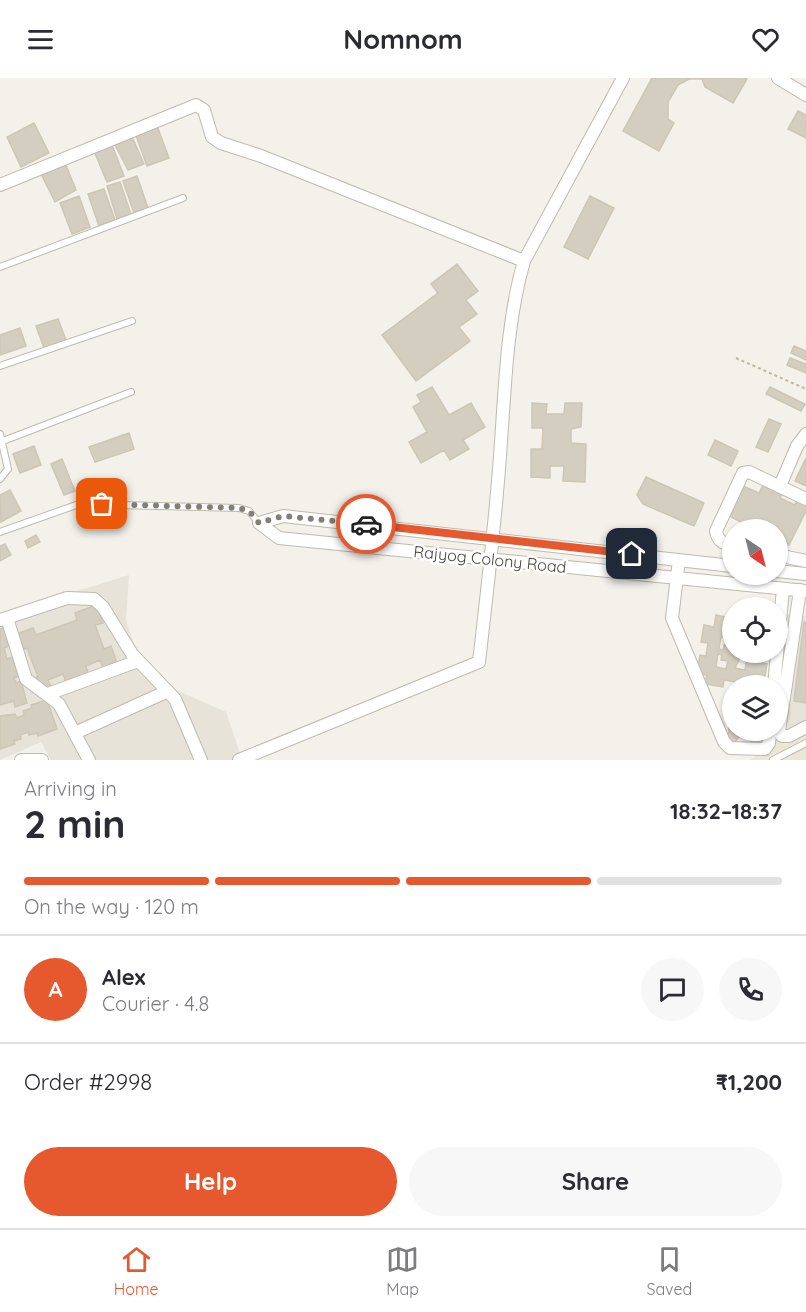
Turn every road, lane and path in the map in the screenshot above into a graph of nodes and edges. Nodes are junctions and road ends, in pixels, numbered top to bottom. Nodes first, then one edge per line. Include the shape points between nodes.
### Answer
1 (623, 78) edge
2 (778, 78) edge
3 (806, 96) edge
4 (0, 185) edge
5 (183, 198) dead end
6 (524, 261) junction
7 (0, 267) edge
8 (132, 321) dead end
9 (736, 358) dead end
10 (0, 366) edge
11 (806, 389) edge
12 (131, 392) dead end
13 (806, 434) edge
14 (1, 438) edge
15 (0, 479) edge
16 (780, 486) junction
17 (806, 499) edge
18 (259, 523) junction
19 (0, 532) edge
20 (494, 537) junction
21 (722, 542) edge
22 (788, 557) edge
23 (491, 559) junction
24 (679, 560) junction
25 (806, 561) edge
26 (722, 565) edge
27 (788, 571) edge
28 (803, 573) edge
29 (676, 578) junction
30 (783, 589) junction
31 (803, 591) edge
32 (4, 619) edge
33 (138, 661) junction
34 (775, 675) edge
35 (168, 691) junction
36 (48, 694) junction
37 (806, 727) edge
38 (75, 733) junction
39 (722, 736) edge
40 (724, 741) edge
41 (769, 741) edge
42 (806, 743) edge
43 (242, 758) edge
44 (21, 760) edge
45 (42, 760) edge
46 (89, 760) edge
47 (201, 760) edge
48 (773, 760) edge

1 - 6 street
2 - 3 street
4 - 6 street via 196,105 204,110 212,137 221,143
5 - 7 lane
6 - 20 street via 515,290 508,340
8 - 10 lane
9 - 11 path
12 - 14 lane
13 - 16 street
14 - 15 lane via 8,469
16 - 17 street
16 - 21 street via 743,473 716,531
18 - 19 lane via 249,511 239,508 80,504
18 - 20 street, Rajyog Colony Road via 283,516
18 - 23 street, Rajyog Colony Road via 279,538
20 - 23 street
20 - 24 street, Rajyog Colony Road
22 - 25 street
23 - 29 street, Rajyog Colony Road
23 - 43 street via 479,662
24 - 26 street, Rajyog Colony Road
24 - 29 street
25 - 28 street
27 - 28 street
29 - 30 street, Rajyog Colony Road
29 - 39 street via 672,618
30 - 31 street, Rajyog Colony Road
30 - 34 street
31 - 37 street via 779,731 782,736 789,736
32 - 33 street via 67,598 94,599
32 - 36 street via 26,679
33 - 35 street
33 - 36 street
35 - 38 street
35 - 47 street via 182,709
36 - 38 street via 59,704
38 - 46 street
40 - 41 street via 726,745 765,749
42 - 48 lane
44 - 45 street

